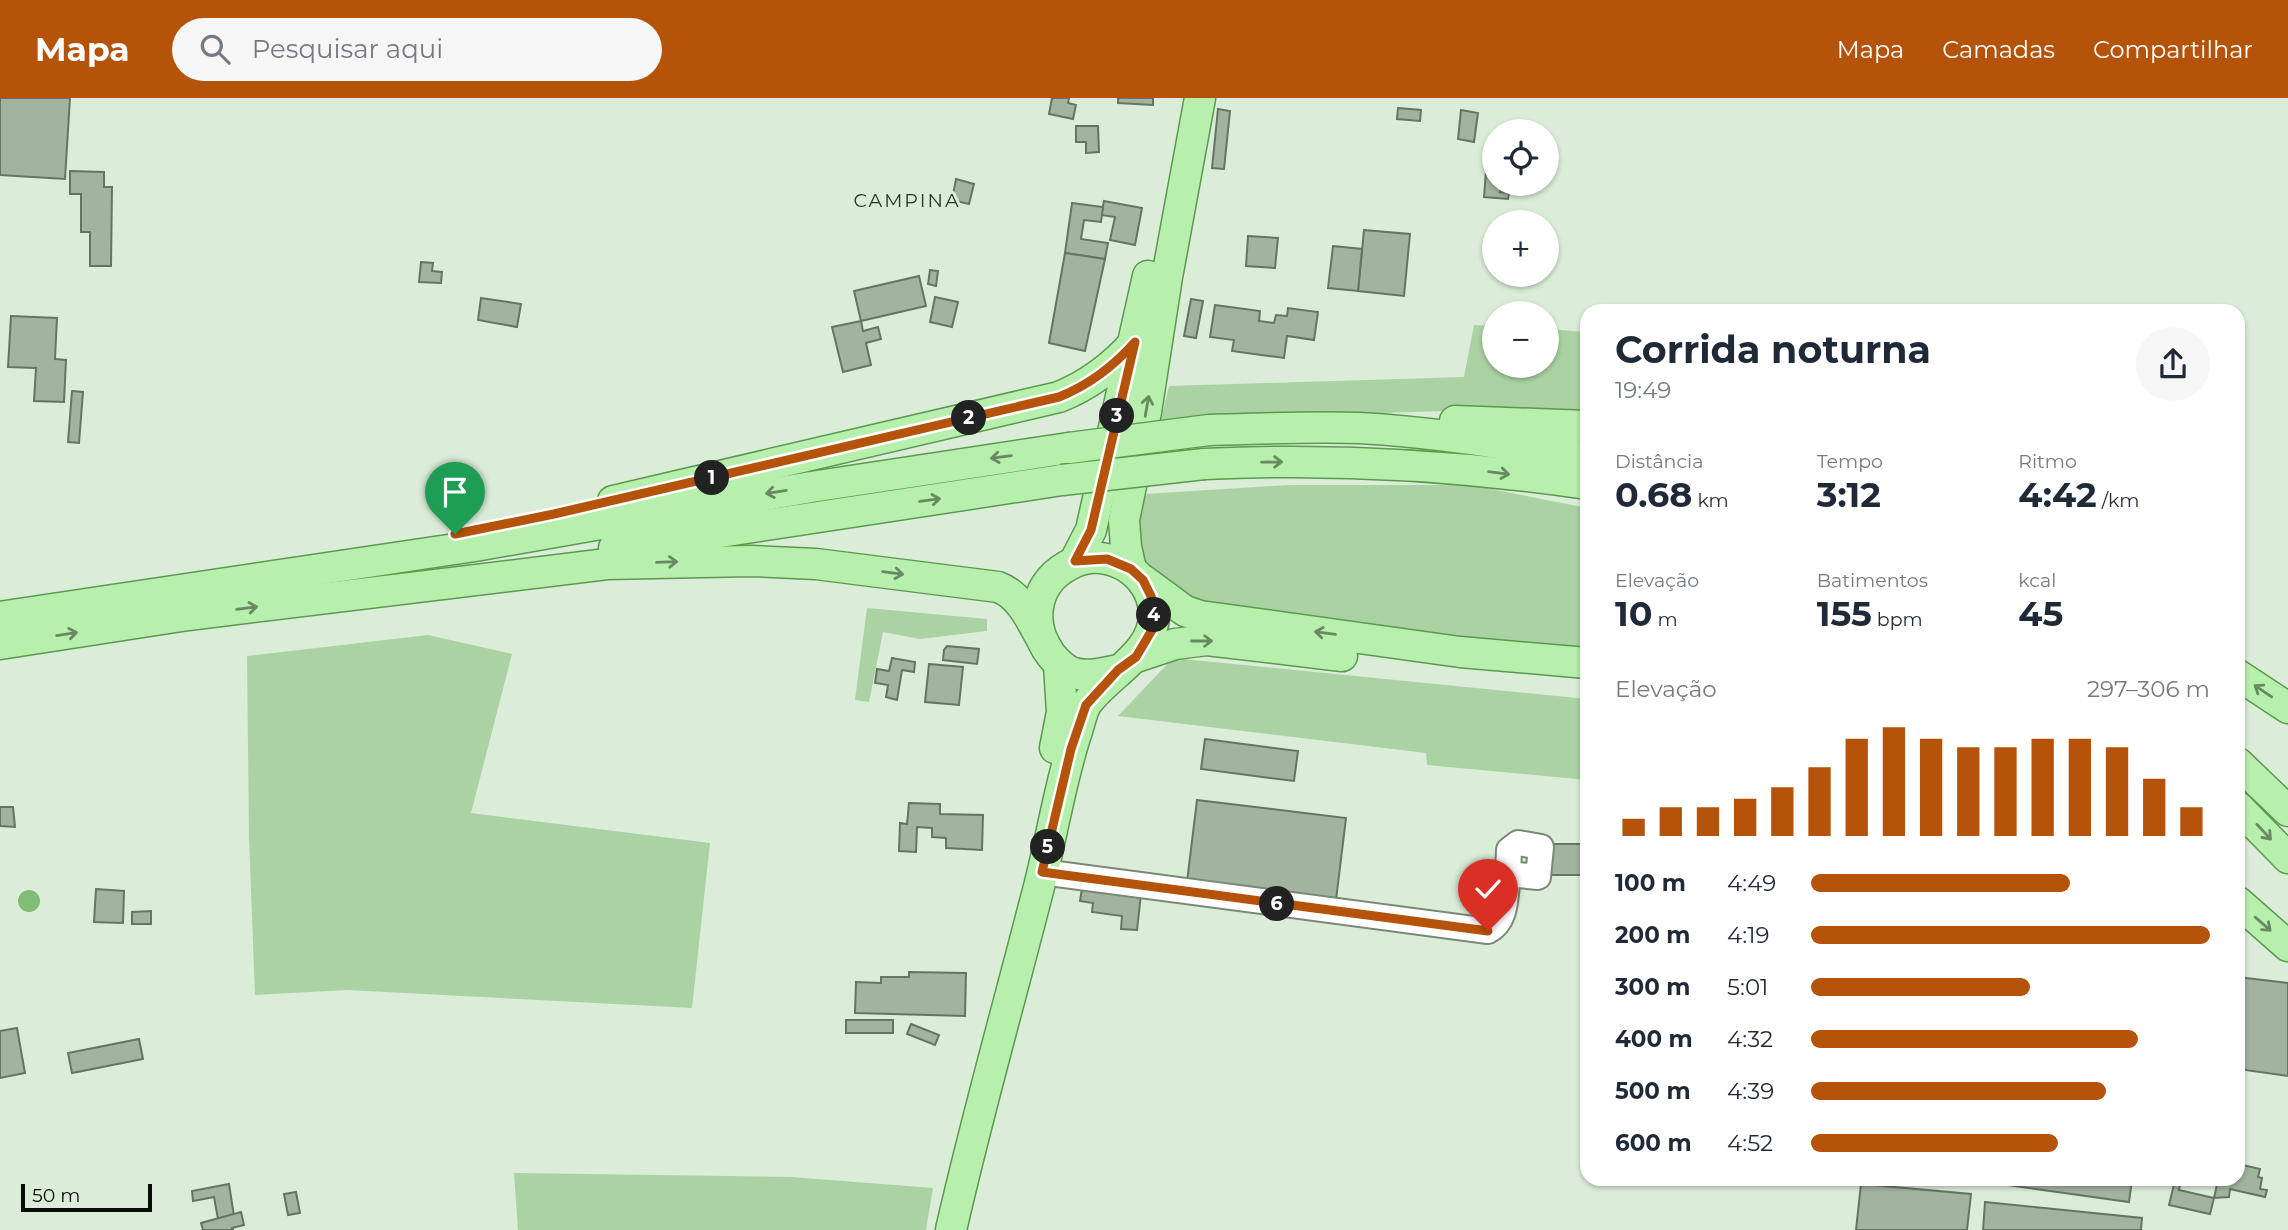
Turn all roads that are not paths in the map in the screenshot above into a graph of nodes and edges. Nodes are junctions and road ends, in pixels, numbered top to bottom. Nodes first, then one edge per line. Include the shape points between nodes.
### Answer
1 (1190, 98) edge
2 (1200, 98) edge
3 (1135, 342) junction
4 (1580, 426) edge
5 (1301, 427) junction
6 (1580, 456) edge
7 (1580, 483) edge
8 (1075, 561) junction
9 (1137, 575) junction
10 (133, 597) junction
11 (307, 601) junction
12 (0, 617) edge
13 (0, 644) edge
14 (1053, 657) junction
15 (1580, 662) edge
16 (1127, 663) junction
17 (2245, 680) edge
18 (1580, 682) edge
19 (2288, 708) edge
20 (2245, 771) edge
21 (2288, 811) edge
22 (2245, 814) edge
23 (2288, 858) edge
24 (1042, 872) junction
25 (1508, 874) dead end
26 (2245, 908) edge
27 (2288, 946) edge
28 (969, 1157) junction
29 (951, 1230) edge

1 - 3 main road
9 -> 2 main road via 1126,547 1124,520
3 - 8 main road via 1091,530
3 - 10 main road via 1108,370 1059,397 554,514
4 - 5 main road via 1405,419
5 - 6 main road via 1408,433
5 -> 10 main road, bridge via 1209,430 1069,448
11 -> 7 main road, bridge via 685,536 1062,480 1204,464 1401,463
8 - 9 main road via 1107,559
8 - 14 main road via 1046,584 1038,600 1039,634
15 -> 9 main road via 1460,652 1200,617
9 - 16 main road via 1151,596 1154,613 1152,630
10 - 12 main road
13 -> 11 main road
11 -> 14 main road via 607,564 817,564 1009,591
14 - 16 main road via 1082,675
14 - 28 main road via 1062,712 998,990
16 -> 18 main road via 1175,644 1207,640
16 - 24 main road via 1086,705
19 -> 17 main road
20 - 21 main road
22 -> 23 main road
24 - 25 street via 1488,931 1503,915
24 - 28 main road
26 -> 27 main road
28 - 29 main road

